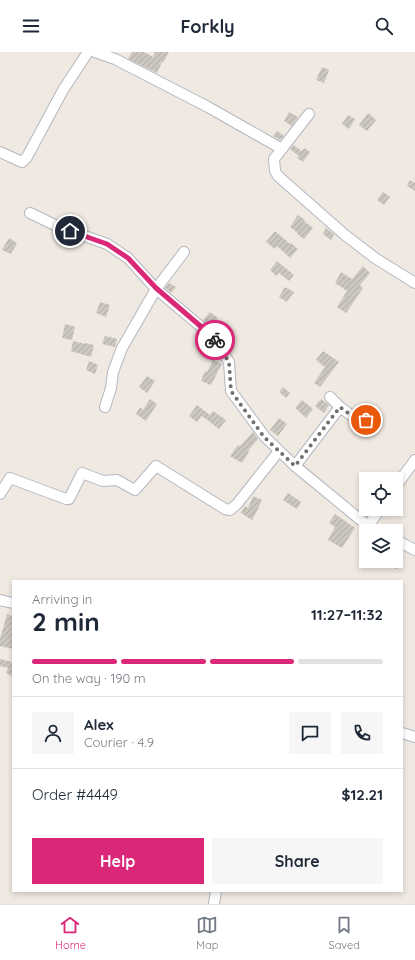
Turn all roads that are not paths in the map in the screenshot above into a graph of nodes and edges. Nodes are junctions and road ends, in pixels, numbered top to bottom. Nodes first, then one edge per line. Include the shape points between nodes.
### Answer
1 (88, 52) edge
2 (95, 52) edge
3 (309, 114) dead end
4 (282, 149) junction
5 (0, 152) edge
6 (30, 213) dead end
7 (184, 252) dead end
8 (415, 283) edge
9 (156, 288) junction
10 (330, 397) dead end
11 (105, 407) dead end
12 (340, 407) junction
13 (366, 420) dead end
14 (279, 451) junction
15 (415, 460) edge
16 (295, 466) junction
17 (403, 476) edge
18 (0, 494) edge
19 (366, 524) edge
20 (403, 544) edge
21 (415, 550) edge
22 (0, 600) edge
23 (12, 603) edge
24 (403, 733) edge
25 (414, 735) edge
26 (216, 892) edge
27 (214, 904) edge

1 - 5 street via 63,90 27,157 22,162
2 - 4 street via 115,59 208,107
3 - 4 street
4 - 8 street via 274,159 278,176 345,235 375,258
6 - 9 street via 107,244 128,258
7 - 9 street
9 - 11 street via 122,348 113,372
9 - 14 street via 212,336 229,362 231,391 264,437
10 - 12 street
12 - 13 street via 360,422
12 - 16 street
14 - 16 street
14 - 18 street via 230,510 156,466 135,490 117,480 103,481 82,473 69,498 66,499 10,478
15 - 17 street
16 - 19 street
20 - 21 street
22 - 23 street
24 - 25 street
26 - 27 street

